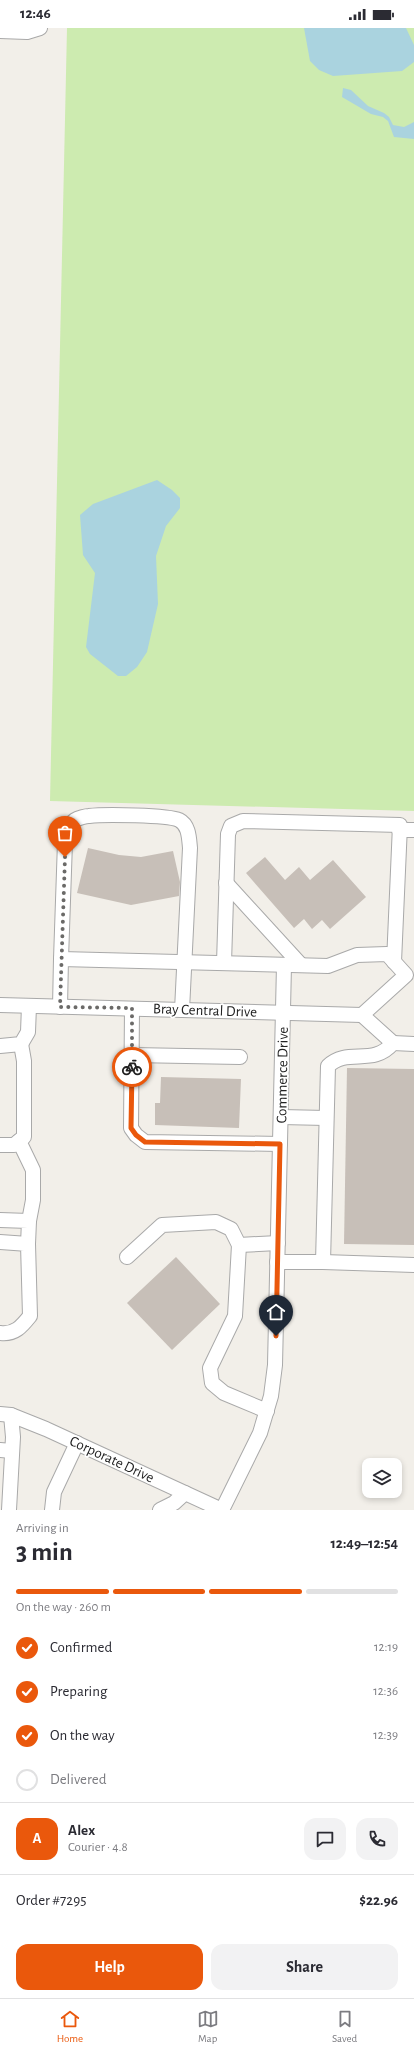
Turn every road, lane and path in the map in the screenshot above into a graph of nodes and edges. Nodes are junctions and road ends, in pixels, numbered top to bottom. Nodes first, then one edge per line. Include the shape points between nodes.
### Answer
1 (40, 28) edge
2 (0, 31) edge
3 (399, 830) junction
4 (414, 830) edge
5 (226, 883) junction
6 (61, 959) junction
7 (183, 962) junction
8 (394, 962) junction
9 (224, 963) junction
10 (284, 965) junction
11 (302, 965) junction
12 (410, 973) edge
13 (0, 1005) edge
14 (29, 1006) junction
15 (60, 1007) junction
16 (132, 1008) junction
17 (182, 1010) junction
18 (283, 1013) junction
19 (362, 1015) junction
20 (393, 1043) junction
21 (21, 1044) junction
22 (414, 1044) edge
23 (0, 1046) edge
24 (132, 1055) junction
25 (240, 1057) dead end
26 (281, 1117) junction
27 (326, 1118) junction
28 (19, 1141) junction
29 (280, 1144) junction
30 (0, 1146) edge
31 (0, 1220) edge
32 (29, 1221) junction
33 (0, 1242) edge
34 (28, 1244) junction
35 (278, 1244) junction
36 (239, 1245) junction
37 (127, 1257) dead end
38 (277, 1262) junction
39 (323, 1262) junction
40 (414, 1265) edge
41 (0, 1333) edge
42 (266, 1411) junction
43 (5, 1414) edge
44 (77, 1443) junction
45 (6, 1451) edge
46 (185, 1493) junction
47 (9, 1510) edge
48 (52, 1510) edge
49 (160, 1510) edge
50 (222, 1510) edge

1 - 2 street via 27,32
3 - 4 street
3 - 5 street via 400,825 244,821 236,823 231,826 228,834
3 - 8 street
5 - 9 street
5 - 11 street
6 - 7 street
6 - 7 street via 68,828 75,820 88,816 132,816 180,820 186,827 190,848
6 - 15 street
7 - 9 street
7 - 17 street
8 - 11 street via 387,954 357,955 328,966
8 - 12 street
9 - 10 street
10 - 11 street
10 - 18 street, Commerce Drive
12 - 19 street
13 - 14 street, Bray Central Drive
14 - 15 street, Bray Central Drive
14 - 21 street via 28,1032
15 - 16 street, Bray Central Drive
16 - 17 street, Bray Central Drive
16 - 24 street
17 - 18 street, Bray Central Drive
18 - 19 street, Bray Central Drive
18 - 26 street, Commerce Drive
19 - 20 street
20 - 22 street
20 - 27 street via 382,1054 342,1058 334,1060 328,1066
21 - 23 street
21 - 28 street via 24,1060 24,1137
24 - 25 street
24 - 29 street via 131,1128 145,1142
26 - 27 street
26 - 29 street, Commerce Drive
27 - 39 street
28 - 30 street via 14,1146
28 - 32 street via 33,1170 33,1200
29 - 35 street, Commerce Drive
31 - 32 street
32 - 34 street
33 - 34 street
34 - 41 street via 30,1316 19,1329 6,1334
35 - 36 street
35 - 38 street, Commerce Drive
36 - 37 street via 231,1229 216,1222 162,1225
36 - 42 street via 235,1316 210,1368 212,1383 224,1393
38 - 39 street
38 - 42 street, Commerce Drive via 275,1365 271,1396
39 - 40 street
42 - 50 street, Commerce Drive via 260,1433
43 - 44 street, Corporate Drive
43 - 45 street
44 - 46 street, Corporate Drive
44 - 48 street via 54,1492
45 - 47 street
46 - 49 street via 174,1503
46 - 50 street, Corporate Drive

